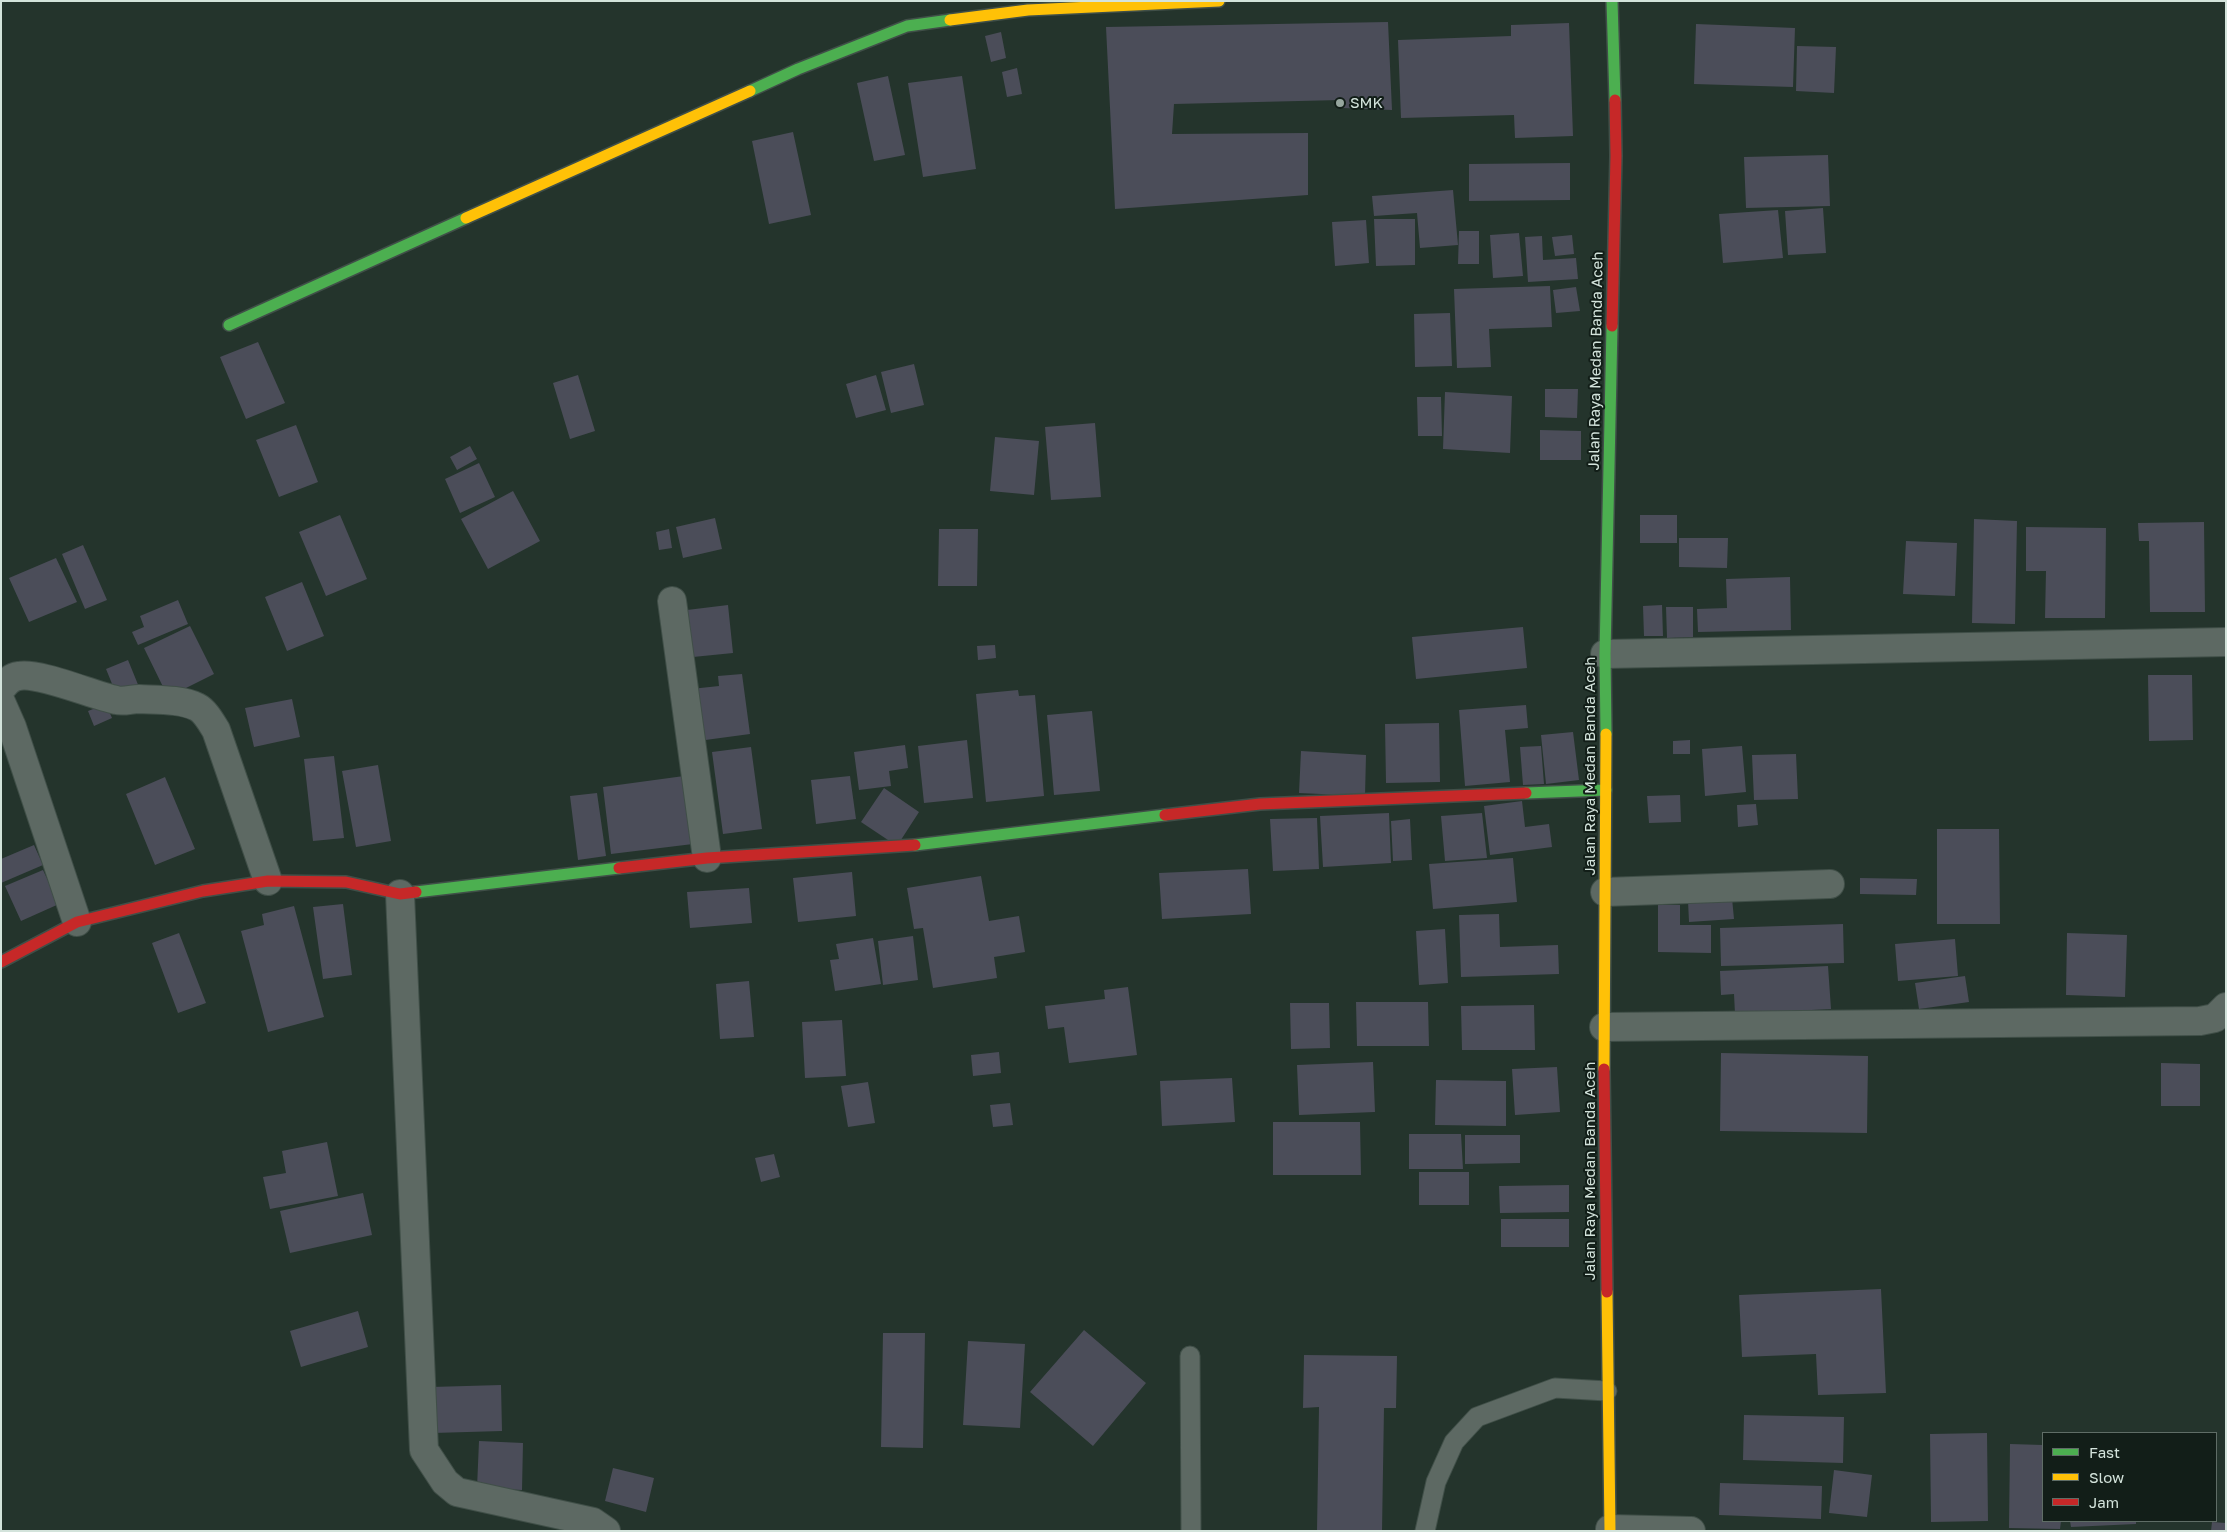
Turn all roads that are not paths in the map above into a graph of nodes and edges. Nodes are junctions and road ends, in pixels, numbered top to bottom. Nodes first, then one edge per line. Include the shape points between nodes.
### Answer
1 (1219, 1) edge
2 (1612, 1) edge
3 (229, 325) dead end
4 (672, 601) dead end
5 (2226, 642) edge
6 (1605, 654) junction
7 (1, 689) edge
8 (1, 702) edge
9 (1606, 790) junction
10 (707, 858) junction
11 (268, 881) junction
12 (1830, 884) dead end
13 (1605, 892) junction
14 (400, 894) junction
15 (77, 922) junction
16 (1, 962) edge
17 (2226, 1007) edge
18 (1604, 1027) junction
19 (1190, 1356) dead end
20 (1607, 1391) junction
21 (1610, 1530) edge
22 (606, 1531) edge
23 (1191, 1531) edge
24 (1425, 1531) edge
25 (1691, 1531) edge

1 - 3 main road via 1028,10 906,26 780,77
2 - 6 main road, Jalan Raya Medan Banda Aceh via 1616,156
4 - 10 street
5 - 6 street
6 - 9 main road, Jalan Raya Medan Banda Aceh
7 - 11 street via 9,680 20,676 38,677 121,701 138,699 198,707 216,730
8 - 15 street
9 - 10 main road via 1260,804 900,847
9 - 13 main road, Jalan Raya Medan Banda Aceh
10 - 14 main road
11 - 14 main road via 346,882
11 - 15 main road via 203,891
12 - 13 street
13 - 18 main road, Jalan Raya Medan Banda Aceh
14 - 22 street via 424,1450 445,1482 457,1492 593,1522
15 - 16 main road
17 - 18 street via 2215,1018 2200,1021
18 - 20 main road, Jalan Raya Medan Banda Aceh
19 - 23 lane
20 - 21 main road, Jalan Raya Medan Banda Aceh
20 - 24 lane via 1555,1388 1477,1417 1454,1442 1436,1482
21 - 25 street

